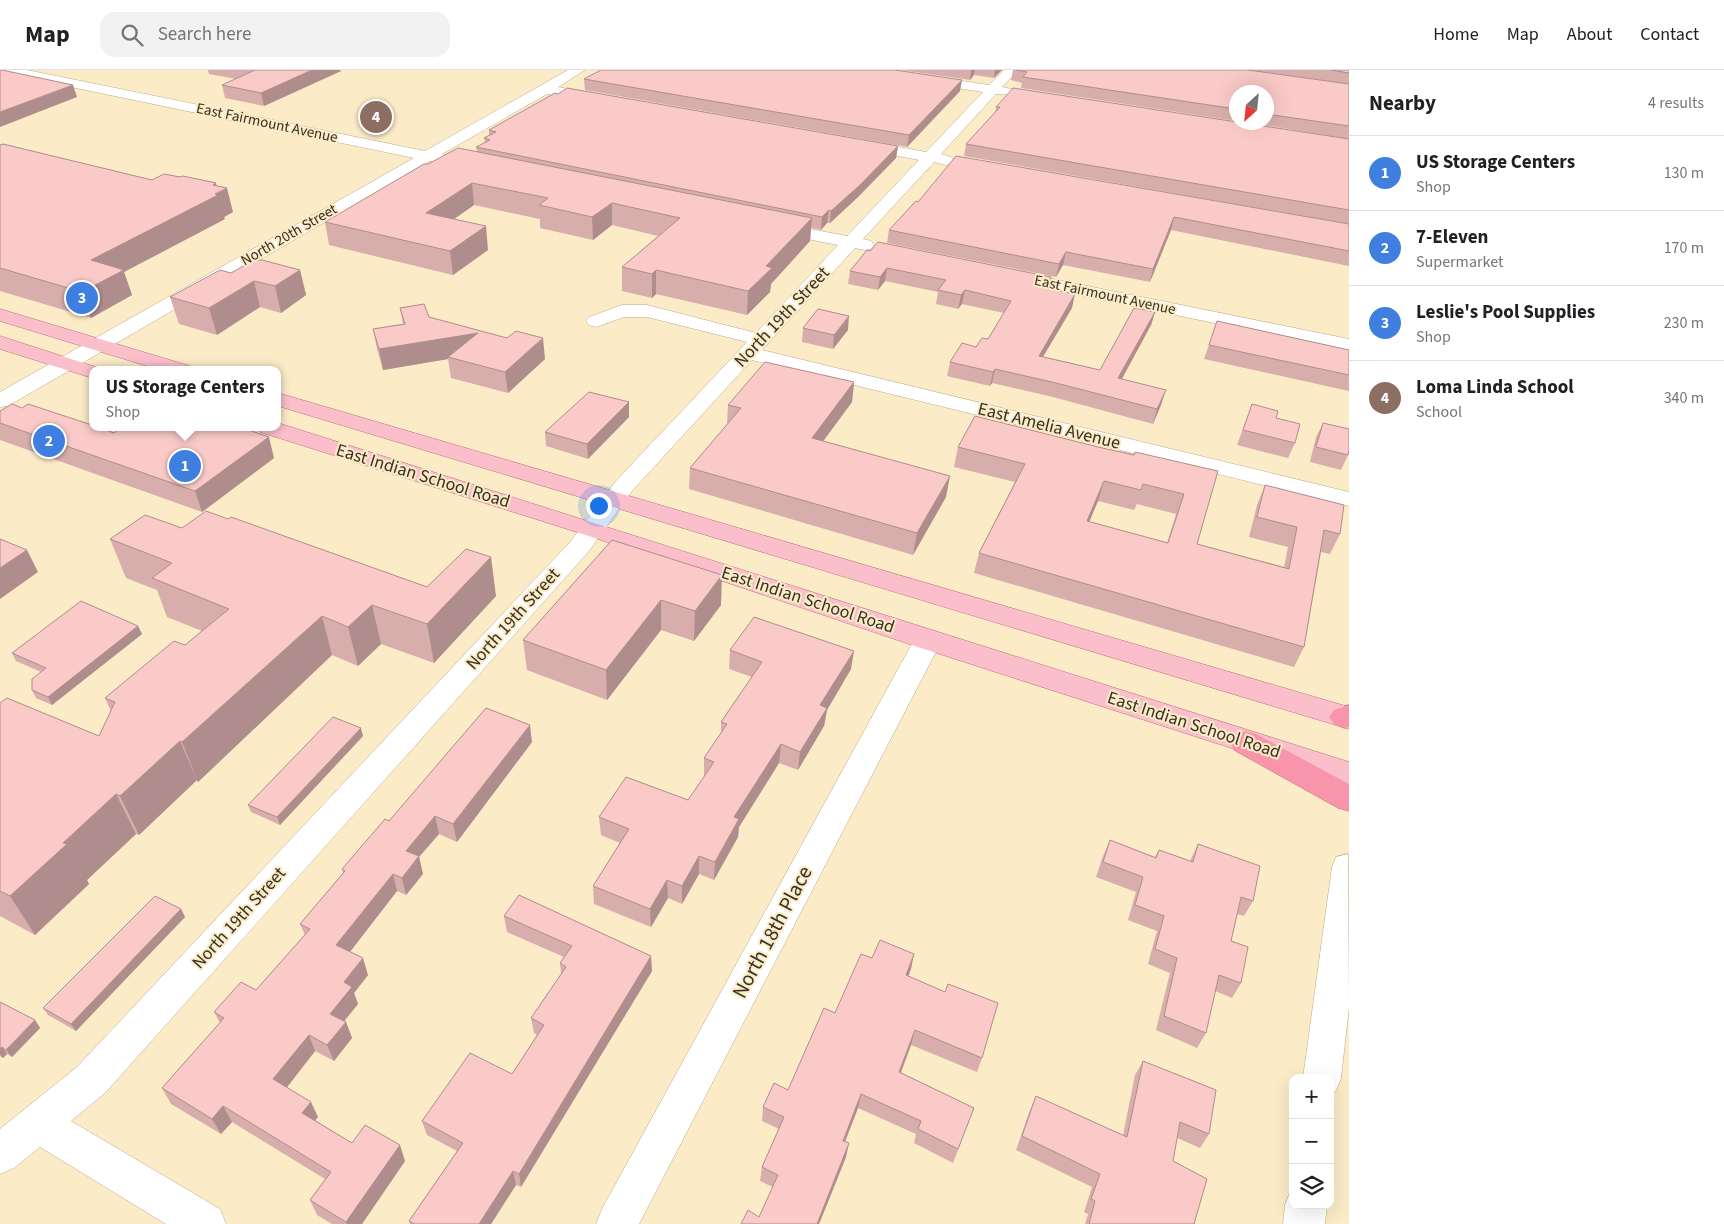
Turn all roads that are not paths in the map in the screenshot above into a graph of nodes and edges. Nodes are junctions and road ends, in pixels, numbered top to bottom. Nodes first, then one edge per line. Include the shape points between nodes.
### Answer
1 (8, 70) edge
2 (578, 70) edge
3 (862, 70) edge
4 (1007, 85) edge
5 (544, 89) junction
6 (609, 100) edge
7 (845, 142) edge
8 (429, 156) junction
9 (931, 157) junction
10 (957, 162) edge
11 (492, 169) edge
12 (761, 224) edge
13 (851, 243) junction
14 (885, 250) edge
15 (1001, 274) edge
16 (0, 315) edge
17 (596, 321) dead end
18 (0, 342) edge
19 (100, 344) junction
20 (1349, 345) edge
21 (755, 347) junction
22 (66, 363) junction
23 (170, 366) edge
24 (89, 371) edge
25 (281, 400) edge
26 (0, 401) edge
27 (281, 431) edge
28 (1349, 499) edge
29 (614, 500) junction
30 (592, 529) junction
31 (928, 640) junction
32 (1347, 717) edge
33 (1245, 742) junction
34 (1349, 774) edge
35 (1349, 799) edge
36 (1348, 867) edge
37 (1322, 1074) edge
38 (13, 1138) edge
39 (1306, 1209) edge
40 (205, 1224) edge
41 (617, 1224) edge
42 (1304, 1224) edge

1 - 8 street, East Fairmount Avenue
2 - 5 street, North 20th Street
3 - 4 street
4 - 9 street, North 19th Street
5 - 6 street
5 - 8 street, North 20th Street
7 - 9 street
8 - 11 street, East Fairmount Avenue
8 - 19 street, North 20th Street
9 - 10 street
9 - 13 street, North 19th Street
12 - 13 street
13 - 14 street
13 - 21 street, North 19th Street
15 - 20 street, East Fairmount Avenue
16 - 19 main road
17 - 21 street, East Amelia Avenue via 622,311 647,311
18 - 22 main road
19 - 22 street, North 20th Street
19 - 23 main road
21 - 28 street, East Amelia Avenue
21 - 29 street, North 19th Street via 662,444
22 - 24 main road
22 - 26 street, North 20th Street
25 - 29 main road, East Indian School Road
27 - 30 main road, East Indian School Road
29 - 30 street, North 19th Street
29 - 32 main road, East Indian School Road
30 - 31 main road, East Indian School Road
30 - 38 street, North 19th Street via 580,546 91,1080
31 - 33 main road, East Indian School Road
31 - 41 street, North 18th Place
33 - 34 main road, East Indian School Road
33 - 35 highway
36 - 37 street
38 - 40 street
39 - 42 street

